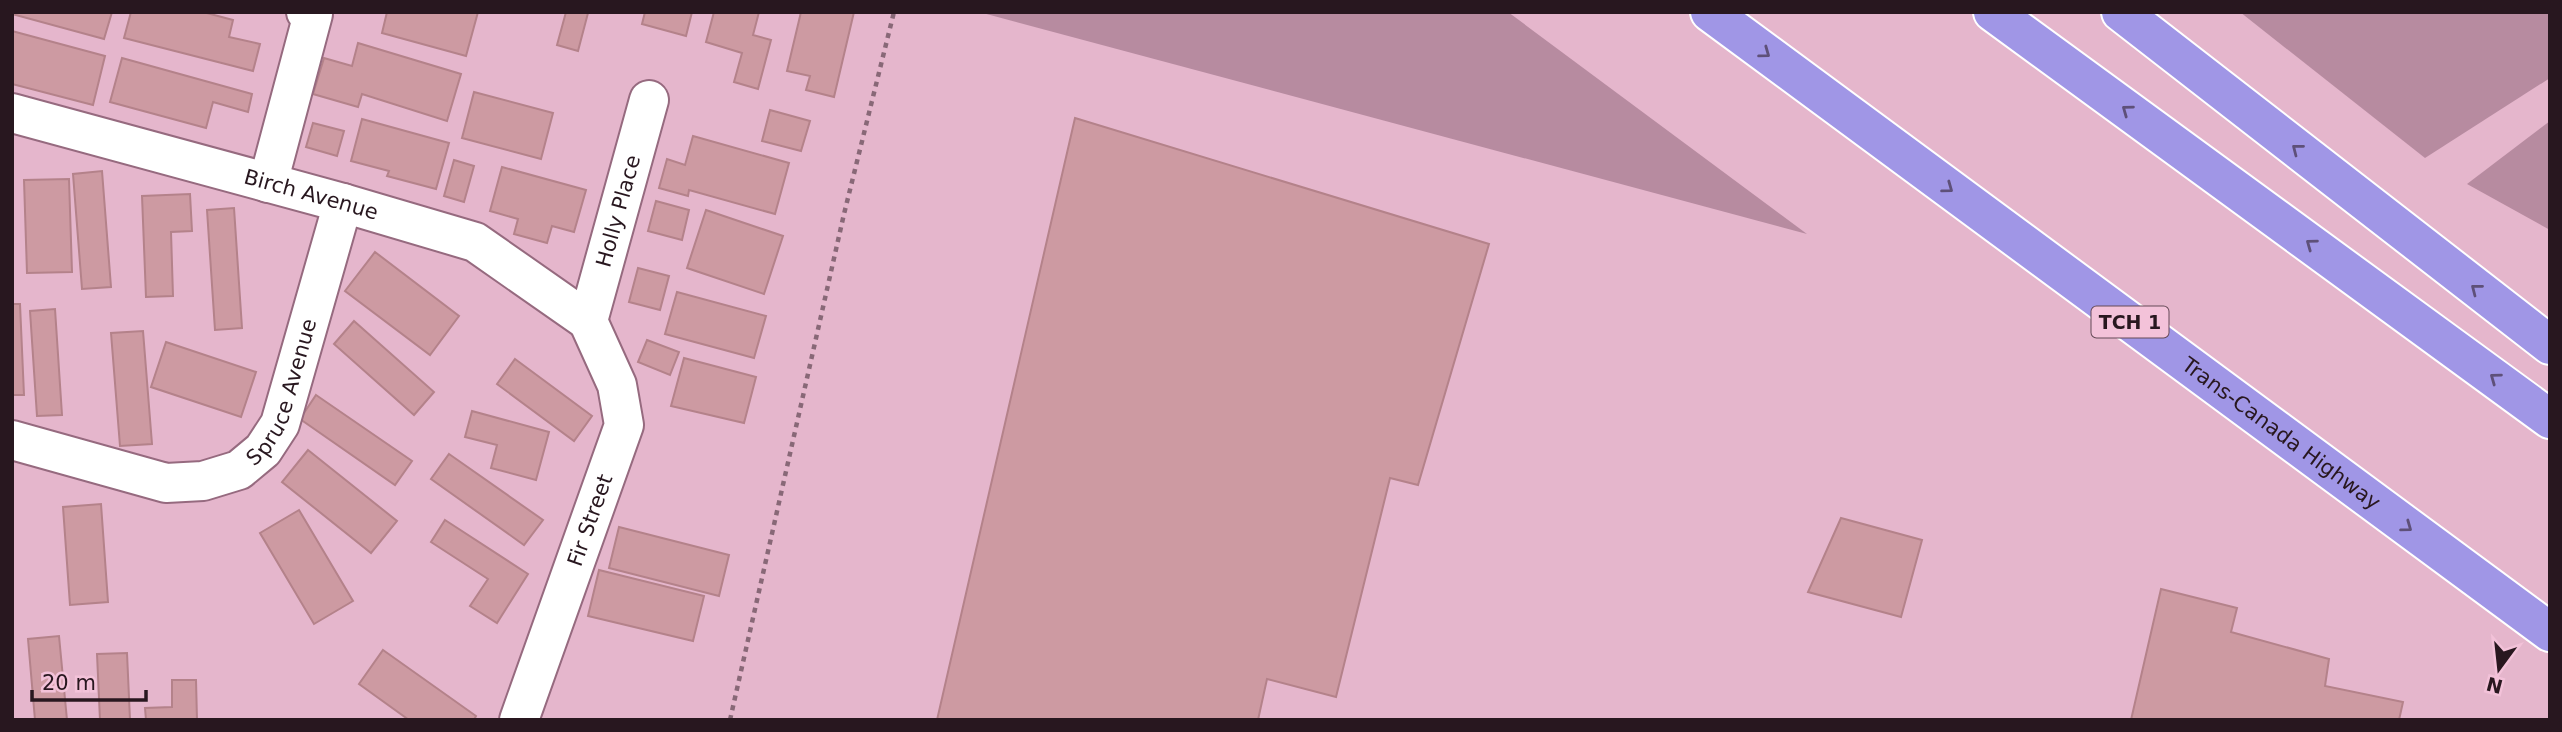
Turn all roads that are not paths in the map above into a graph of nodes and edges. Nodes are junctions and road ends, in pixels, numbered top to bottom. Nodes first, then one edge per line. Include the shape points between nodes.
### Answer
1 (306, 12) edge
2 (1710, 12) edge
3 (1993, 12) edge
4 (2121, 12) edge
5 (649, 100) dead end
6 (12, 113) edge
7 (268, 183) junction
8 (344, 203) junction
9 (588, 321) junction
10 (2550, 345) edge
11 (2550, 419) edge
12 (12, 440) edge
13 (2550, 632) edge
14 (519, 720) edge

1 - 7 lane via 313,14
2 -> 13 highway, Trans-Canada Highway / TCH 1
11 -> 3 highway
10 -> 4 highway
5 - 9 lane, Holly Place
6 - 7 lane, Birch Avenue
7 - 8 lane, Birch Avenue
8 - 9 lane, Birch Avenue via 475,242
8 - 12 lane, Spruce Avenue via 280,424 263,450 239,470 204,481 166,484
9 - 14 lane, Fir Street via 617,386 624,425

